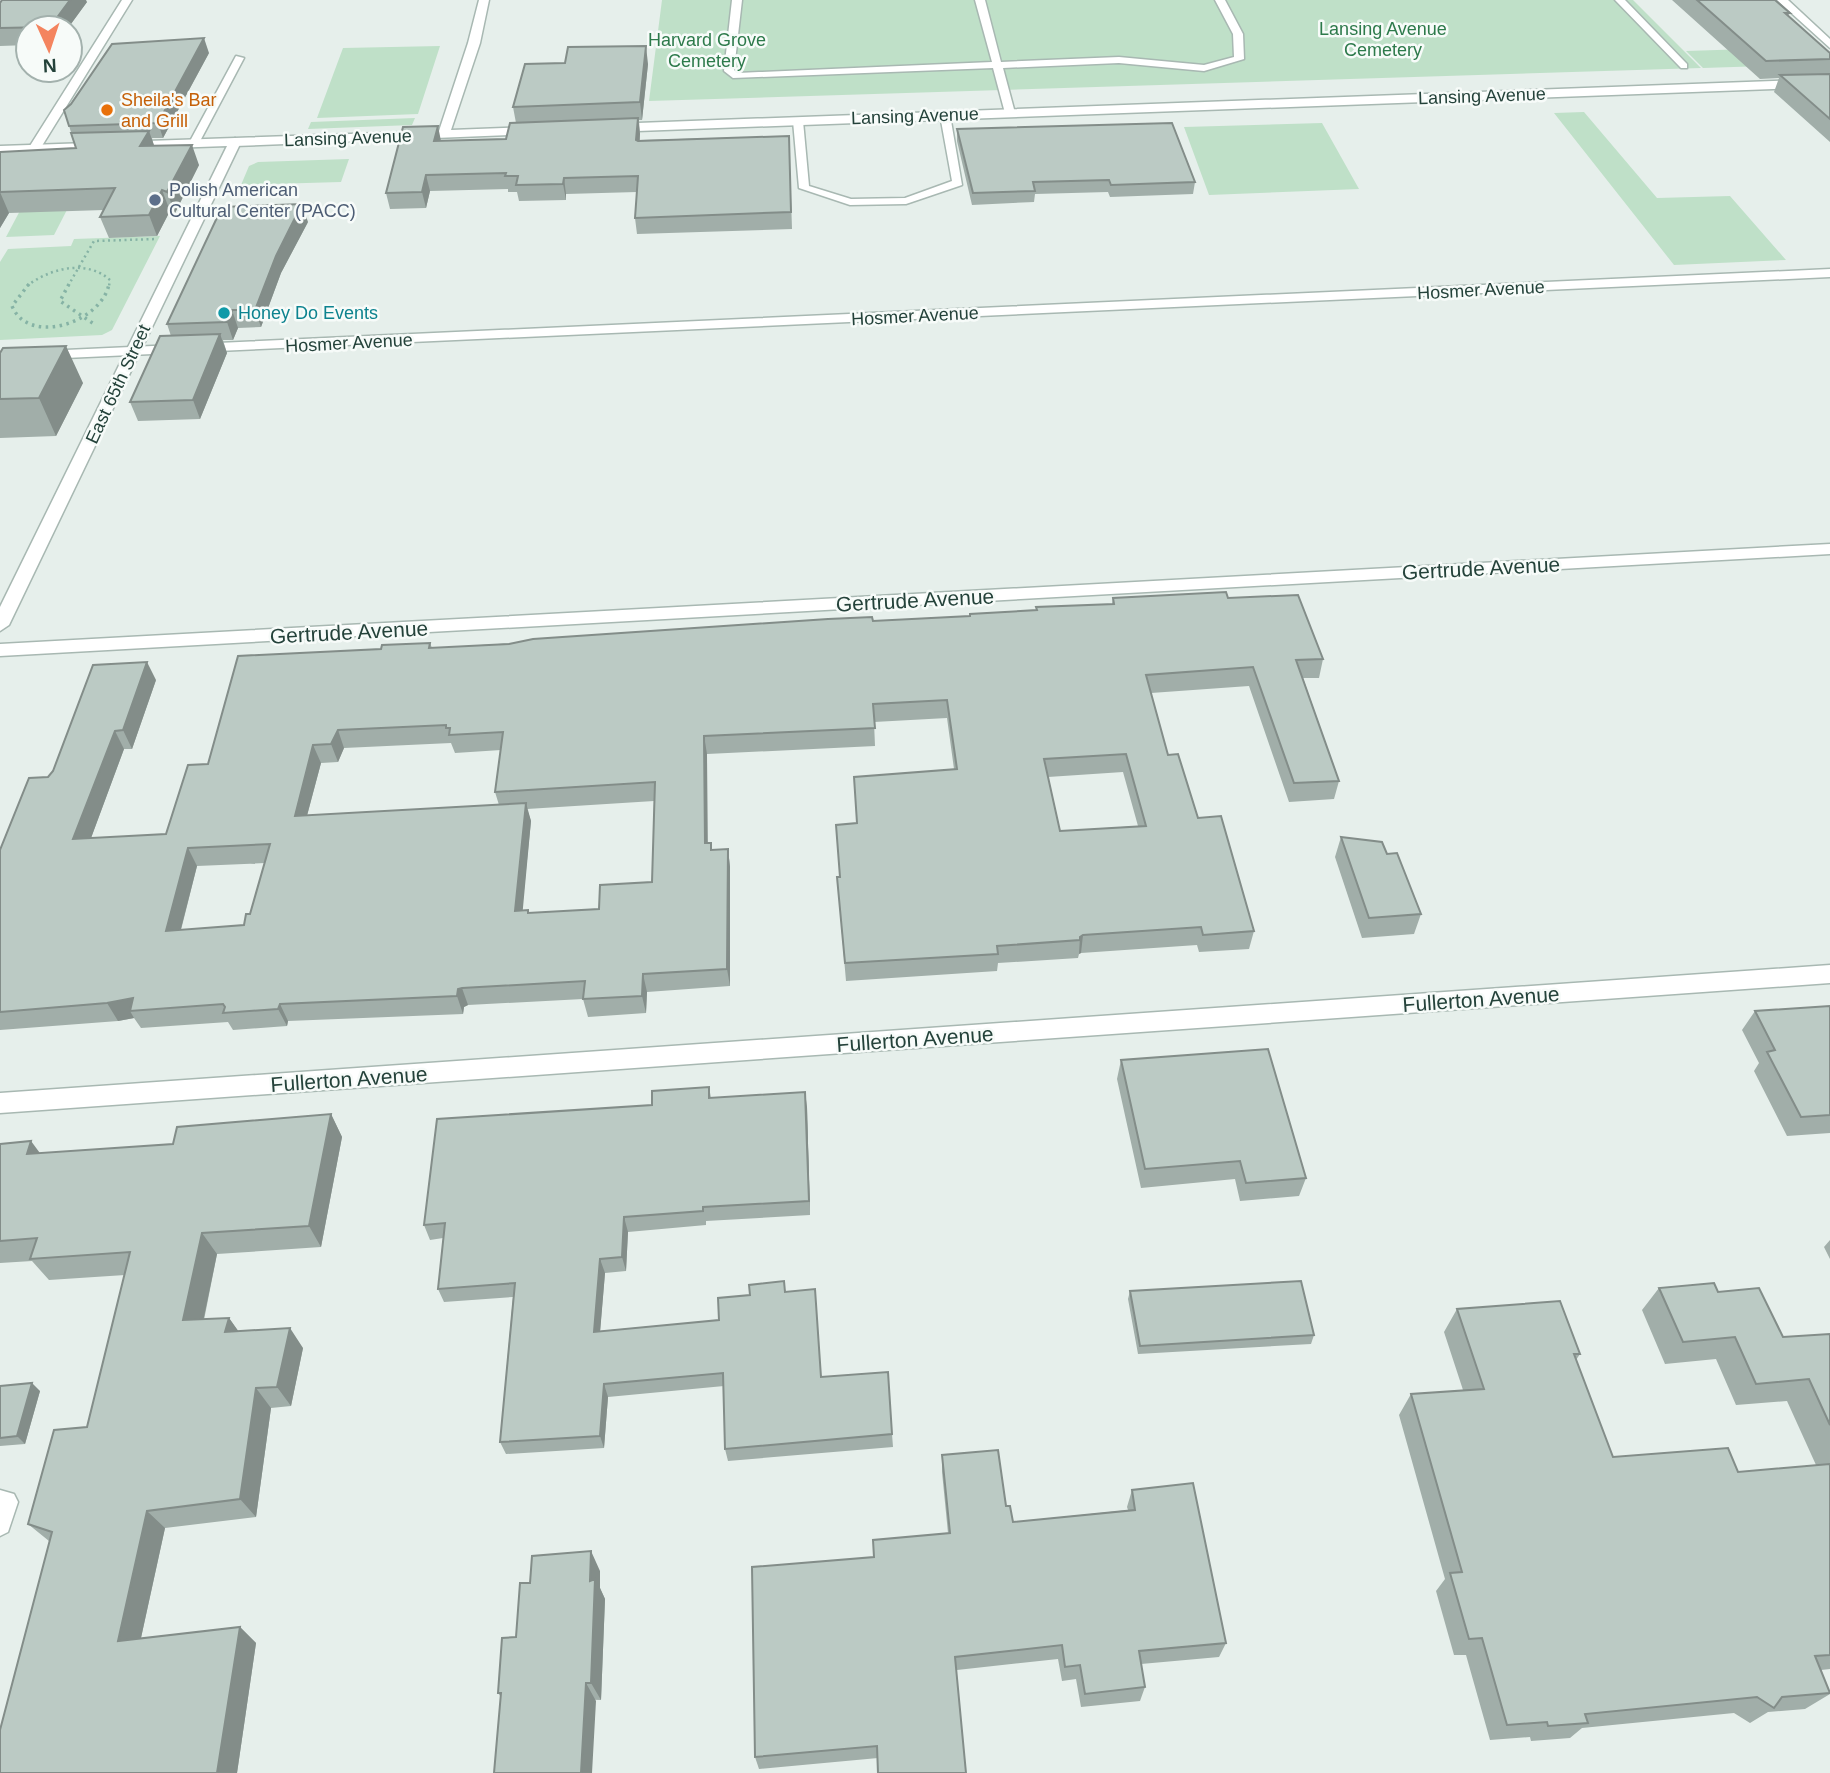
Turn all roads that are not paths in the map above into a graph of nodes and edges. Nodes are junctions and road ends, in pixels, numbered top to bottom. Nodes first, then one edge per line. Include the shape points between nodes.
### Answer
1 (127, 0) edge
2 (484, 0) edge
3 (737, 0) edge
4 (981, 0) edge
5 (1220, 0) edge
6 (1620, 0) edge
7 (1782, 0) edge
8 (1830, 45) edge
9 (239, 58) dead end
10 (996, 65) junction
11 (1684, 66) dead end
12 (1830, 83) edge
13 (1010, 113) junction
14 (945, 115) junction
15 (798, 121) junction
16 (594, 128) edge
17 (553, 130) edge
18 (444, 134) junction
19 (235, 142) junction
20 (194, 143) junction
21 (34, 149) junction
22 (0, 150) edge
23 (1830, 273) edge
24 (131, 352) junction
25 (0, 357) edge
26 (1830, 549) edge
27 (0, 625) edge
28 (0, 650) edge
29 (1830, 974) edge
30 (0, 1103) edge
31 (0, 1502) edge
32 (0, 1524) edge

1 - 21 street
2 - 18 street
3 - 10 lane via 729,71 736,76
4 - 10 lane
5 - 10 lane via 1238,34 1240,59 1204,68 1119,60
6 - 11 lane
7 - 8 street
9 - 20 lane
10 - 13 lane
12 - 13 street, Lansing Avenue
13 - 14 street, Lansing Avenue
14 - 15 street, Lansing Avenue
14 - 15 lane via 958,183 906,201 850,202 804,188
15 - 16 street, Lansing Avenue
17 - 18 street, Lansing Avenue
18 - 19 street, Lansing Avenue
19 - 20 street, Lansing Avenue
19 - 24 street, East 65th Street
20 - 21 street, Lansing Avenue
21 - 22 street, Lansing Avenue
23 - 24 street, Hosmer Avenue
24 - 25 street, Hosmer Avenue
24 - 27 street, East 65th Street
26 - 28 street, Gertrude Avenue
29 - 30 street, Fullerton Avenue
31 - 32 lane via 6,1502

